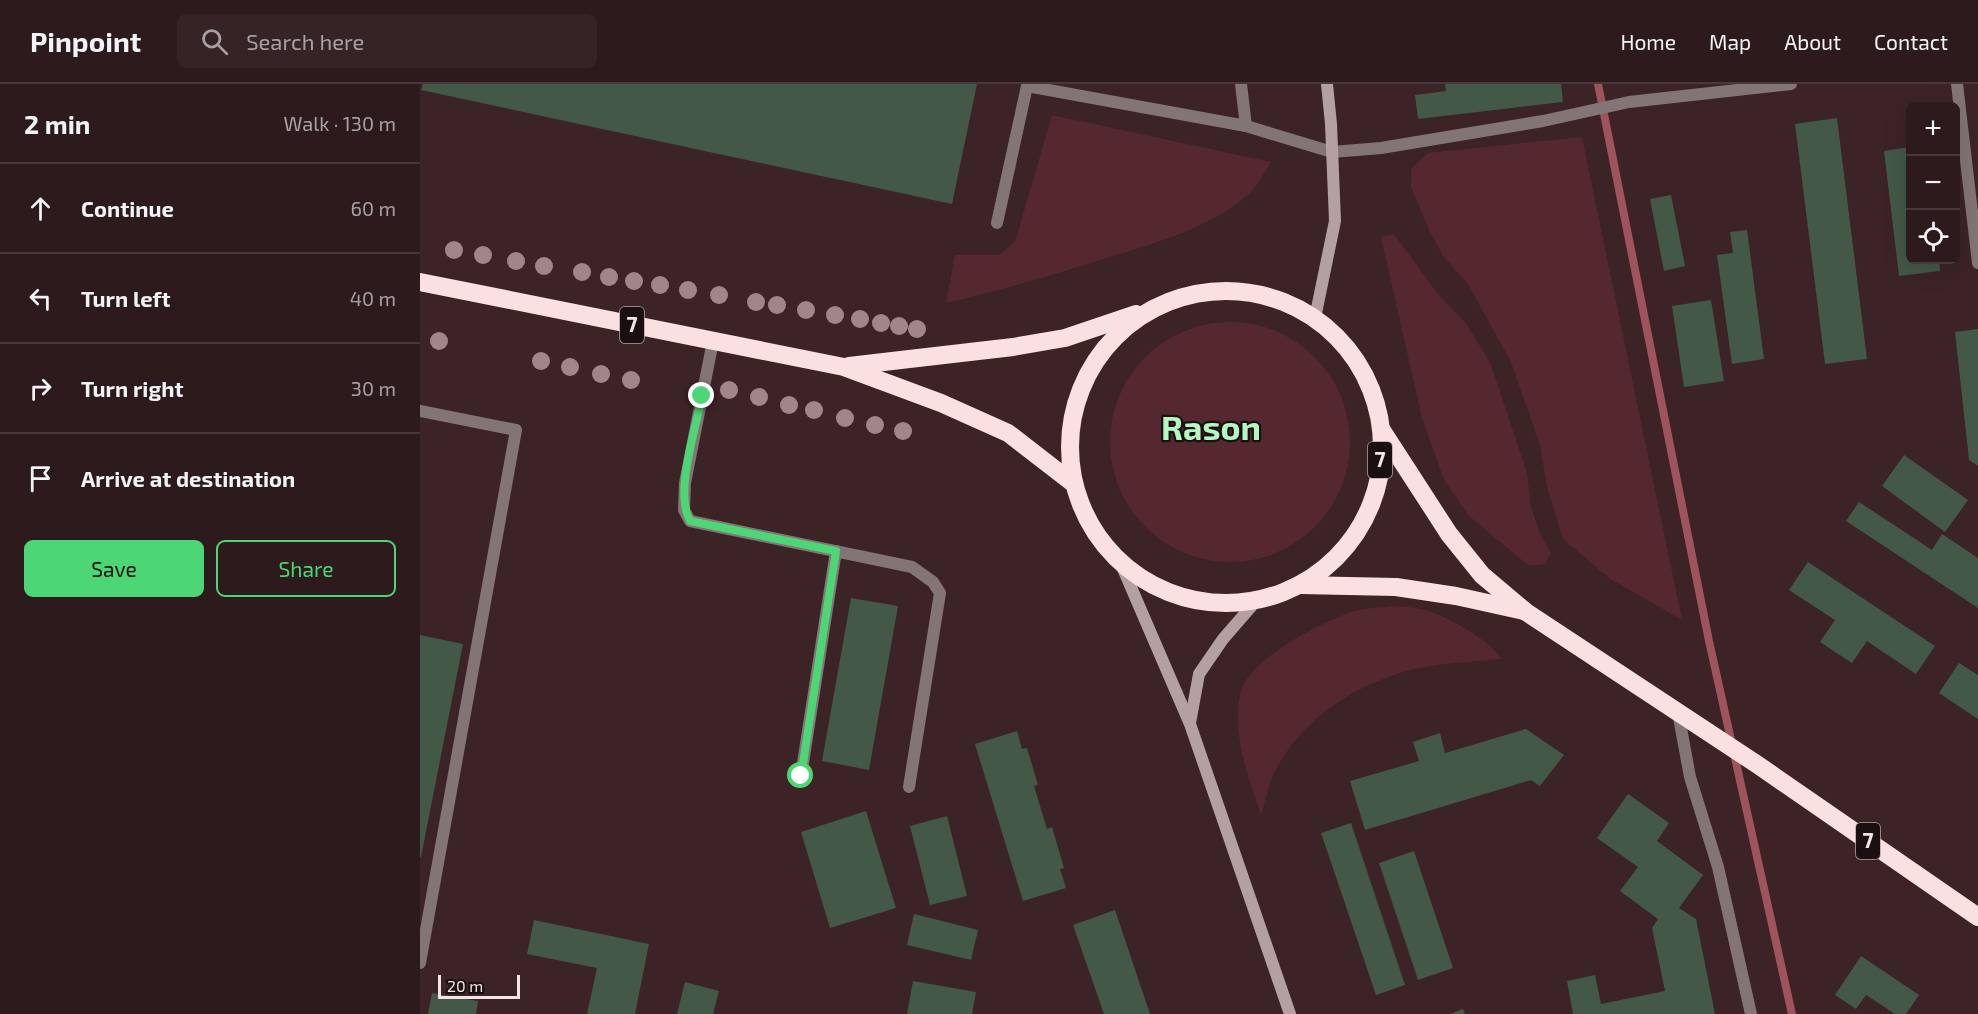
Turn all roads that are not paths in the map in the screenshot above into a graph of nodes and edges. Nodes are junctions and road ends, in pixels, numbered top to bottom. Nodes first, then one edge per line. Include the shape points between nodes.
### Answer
1 (1241, 84) edge
2 (1327, 84) edge
3 (1791, 84) edge
4 (1957, 84) edge
5 (1246, 126) junction
6 (1332, 152) junction
7 (997, 223) dead end
8 (1978, 263) edge
9 (420, 282) edge
10 (1149, 310) junction
11 (1315, 318) junction
12 (713, 341) junction
13 (844, 367) junction
14 (420, 411) edge
15 (1381, 429) junction
16 (1074, 484) junction
17 (836, 551) junction
18 (1121, 564) junction
19 (1300, 585) junction
20 (1256, 601) junction
21 (1526, 612) junction
22 (1678, 712) junction
23 (1190, 724) junction
24 (801, 776) dead end
25 (909, 787) dead end
26 (1978, 917) edge
27 (420, 963) edge
28 (1290, 1014) edge
29 (1751, 1014) edge

1 - 5 street
2 - 6 main road
3 - 6 street via 1629,102 1543,121 1381,148
4 - 8 street
5 - 6 street
5 - 7 street via 1027,86
6 - 11 main road via 1335,221
9 - 12 highway, 7
10 - 11 highway, 7 via 1190,294 1234,290 1276,298
10 - 13 highway, 7 via 1065,338
10 - 16 highway, 7 via 1110,341 1082,384 1070,433
11 - 15 highway, 7 via 1348,348 1370,386
12 - 13 highway, 7
12 - 17 street via 685,483 684,510 690,521
13 - 16 highway, 7 via 1008,433
14 - 27 street via 516,430
15 - 19 highway, 7 via 1379,476 1364,520 1337,557
15 - 21 highway, 7 via 1449,534 1482,574
16 - 18 highway, 7 via 1092,527
17 - 24 street
17 - 25 street via 912,567 933,582 940,593
18 - 20 highway, 7 via 1161,590 1208,603
18 - 23 main road
19 - 20 highway, 7
19 - 21 highway, 7 via 1396,587
20 - 23 main road via 1199,674
21 - 22 highway, 7
22 - 26 highway, 7
22 - 29 street via 1690,777 1718,867
23 - 28 main road

